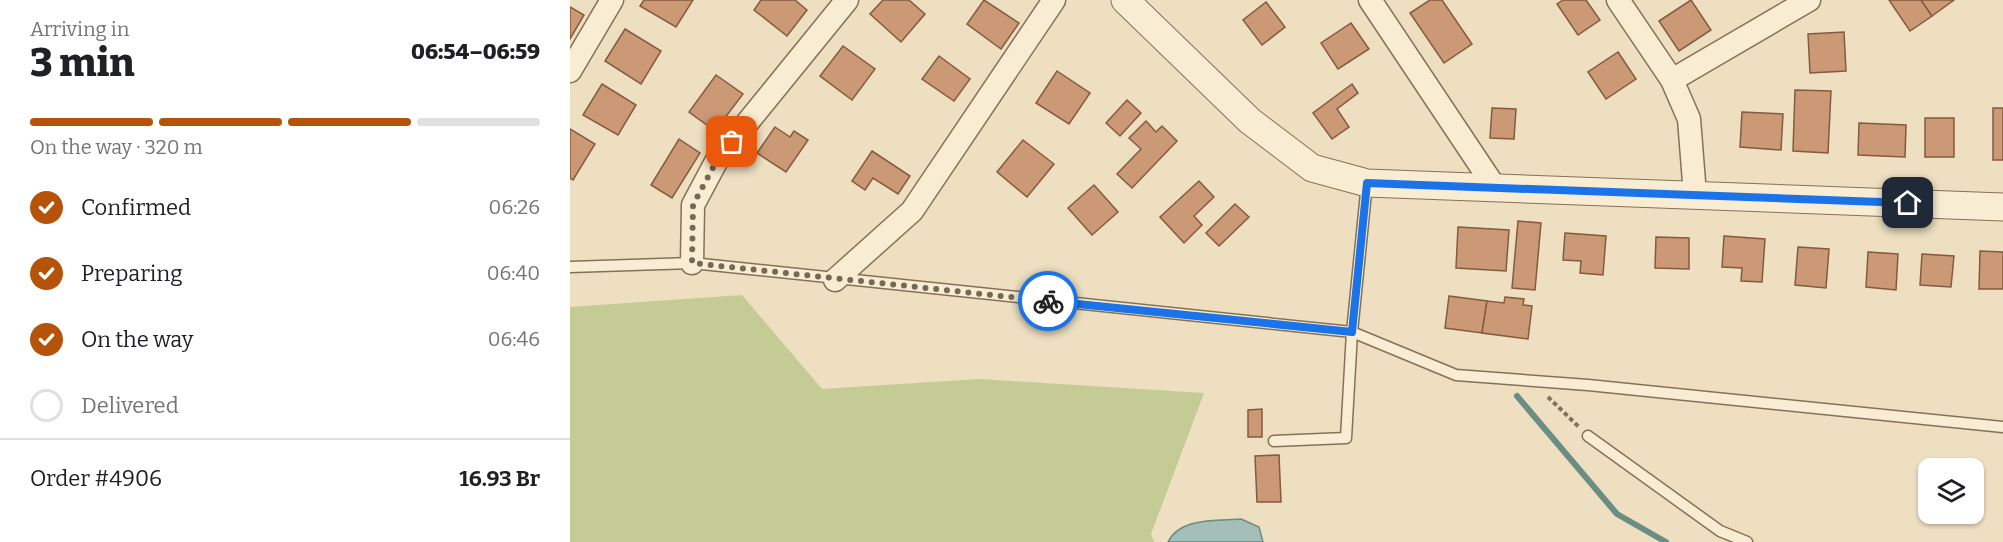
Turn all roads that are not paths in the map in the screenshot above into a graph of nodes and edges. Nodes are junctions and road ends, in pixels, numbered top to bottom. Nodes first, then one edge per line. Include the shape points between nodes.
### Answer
1 (612, 0) edge
2 (847, 0) edge
3 (1054, 0) edge
4 (1125, 0) edge
5 (1370, 0) edge
6 (1618, 0) edge
7 (1809, 0) edge
8 (570, 71) edge
9 (1672, 80) junction
10 (1367, 183) junction
11 (1496, 189) junction
12 (1695, 195) junction
13 (2003, 207) edge
14 (692, 263) junction
15 (570, 267) edge
16 (835, 280) junction
17 (1352, 332) junction
18 (2003, 427) edge
19 (1588, 436) road end
20 (1274, 441) dead end
21 (1747, 542) edge

1 - 8 street
2 - 14 street via 717,160 693,205
3 - 16 street via 912,211
4 - 10 street via 1250,121 1294,155 1312,168
5 - 11 street
6 - 9 street
7 - 9 street
9 - 12 street via 1689,118
10 - 11 street
10 - 17 lane
11 - 12 street
12 - 13 street
14 - 15 lane
14 - 16 lane
16 - 17 lane
17 - 18 lane via 1456,375
17 - 20 lane via 1346,438
19 - 21 lane via 1720,531

